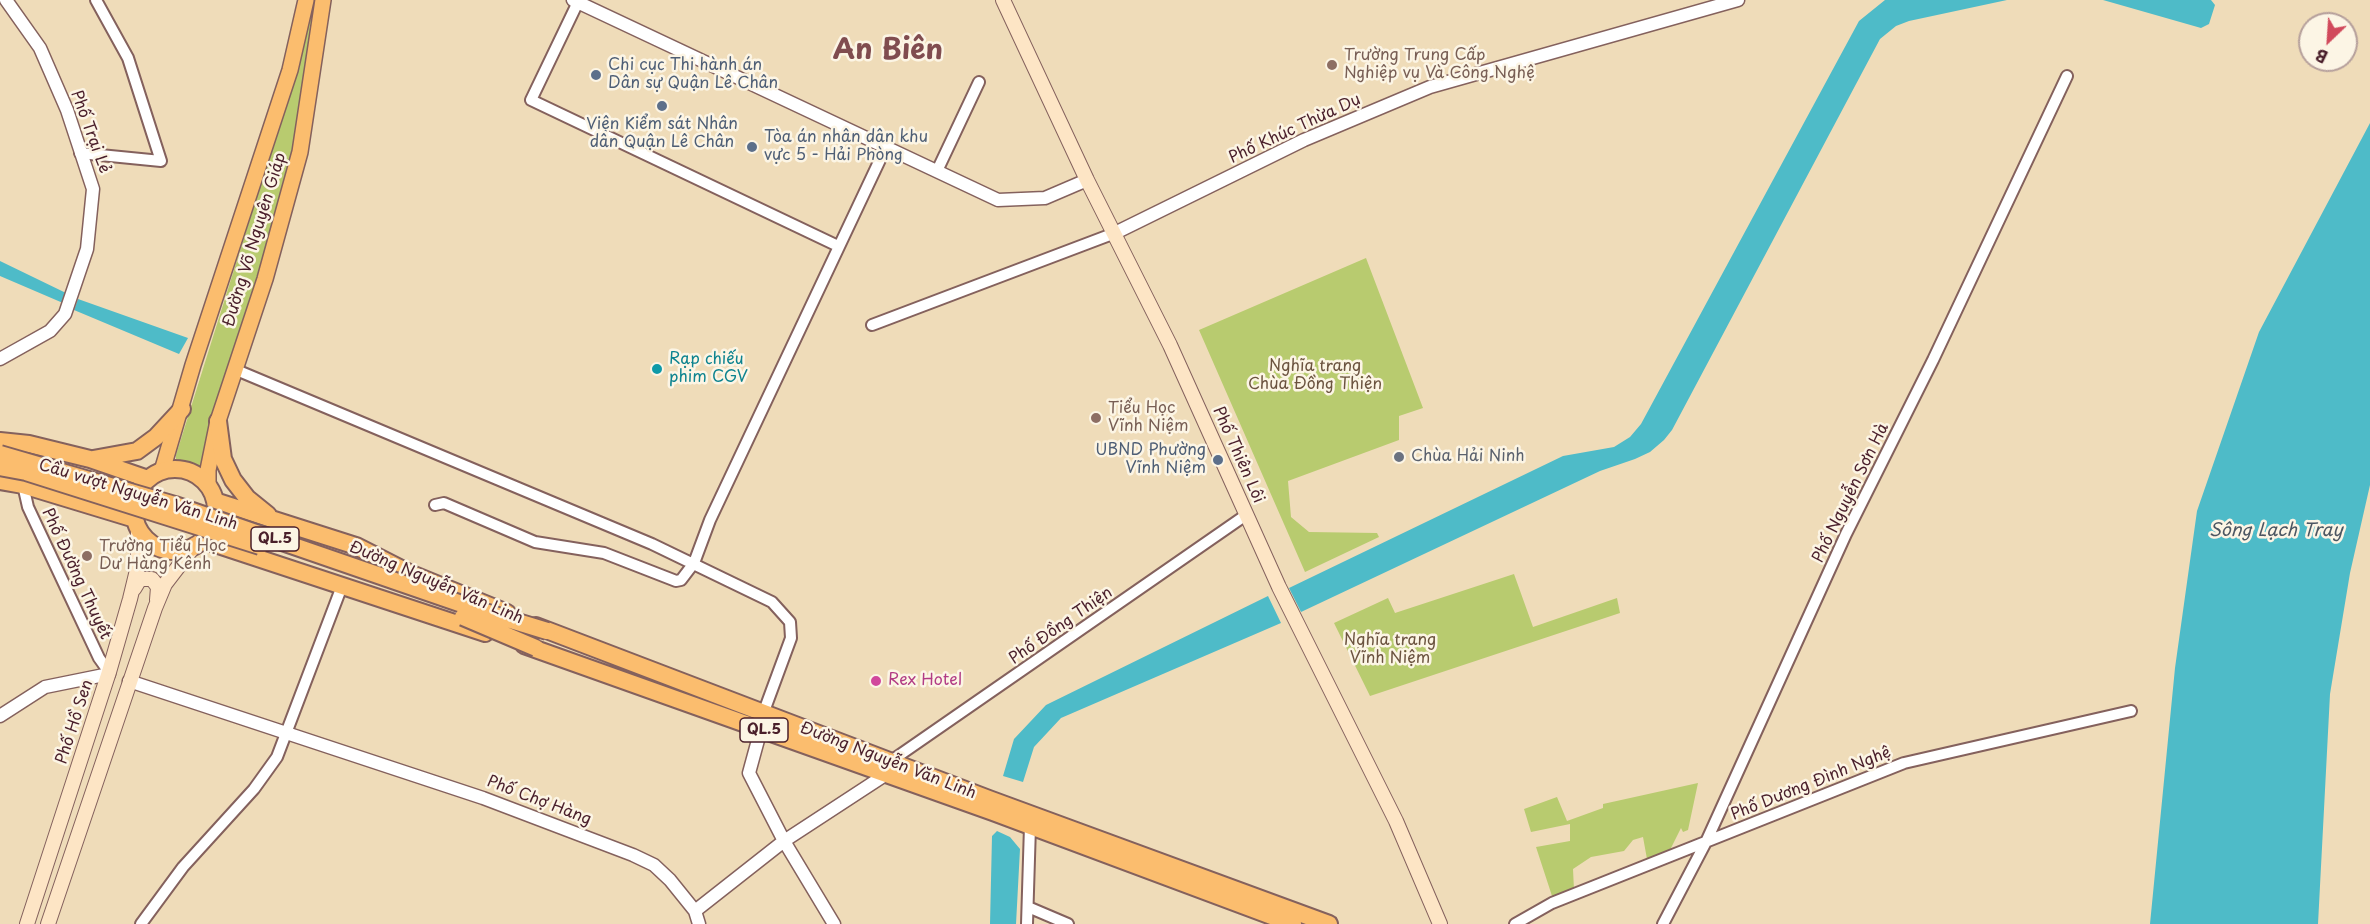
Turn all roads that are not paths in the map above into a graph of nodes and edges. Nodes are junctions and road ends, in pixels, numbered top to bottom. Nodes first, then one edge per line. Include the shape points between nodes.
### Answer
1 (6, 0) edge
2 (96, 0) edge
3 (306, 0) edge
4 (323, 0) edge
5 (1003, 0) edge
6 (1738, 0) edge
7 (576, 1) edge
8 (2067, 76) dead end
9 (979, 82) dead end
10 (886, 147) junction
11 (80, 153) junction
12 (938, 171) junction
13 (1087, 180) junction
14 (1115, 233) junction
15 (838, 246) junction
16 (872, 325) dead end
17 (0, 359) edge
18 (234, 369) junction
19 (182, 409) junction
20 (218, 421) junction
21 (0, 441) edge
22 (0, 454) edge
23 (73, 455) junction
24 (90, 459) junction
25 (0, 467) edge
26 (155, 475) junction
27 (0, 481) edge
28 (23, 485) junction
29 (211, 494) junction
30 (63, 497) junction
31 (435, 505) dead end
32 (1246, 514) junction
33 (137, 523) junction
34 (282, 524) junction
35 (199, 543) junction
36 (694, 563) junction
37 (281, 565) junction
38 (342, 586) junction
39 (130, 599) junction
40 (155, 608) junction
41 (547, 631) junction
42 (536, 648) junction
43 (109, 673) junction
44 (129, 681) junction
45 (2131, 711) dead end
46 (0, 716) edge
47 (762, 721) junction
48 (285, 733) junction
49 (888, 768) junction
50 (1028, 819) junction
51 (784, 841) junction
52 (1706, 842) junction
53 (1028, 908) junction
54 (695, 911) junction
55 (27, 924) edge
56 (48, 924) edge
57 (141, 924) edge
58 (699, 924) edge
59 (834, 924) edge
60 (1027, 924) edge
61 (1068, 924) edge
62 (1293, 924) edge
63 (1329, 924) edge
64 (1440, 924) edge
65 (1515, 924) edge
66 (1663, 924) edge

1 - 11 street, Phố Trại Lẻ via 40,48 67,110
2 - 11 street via 129,58 161,161
3 - 19 main road, Đường Võ Nguyên Giáp via 290,70
4 - 18 main road, Đường Võ Nguyên Giáp via 300,152
5 - 13 main road, Phố Thiên Lôi
6 - 14 street, Phố Khúc Thừa Dụ via 1430,87 1304,141
7 - 10 street
7 - 15 street via 531,100
8 - 52 street, Phố Nguyễn Sơn Hà via 1846,534
9 - 12 street
10 - 12 street
10 - 15 street
11 - 17 street, Phố Trại Lẻ via 93,189 87,249 75,289 64,314 50,331
12 - 13 street via 998,200 1045,198
13 - 14 main road, Phố Thiên Lôi
14 - 16 street
14 - 32 main road, Phố Thiên Lôi
15 - 36 street via 710,520
18 - 20 main road, Đường Võ Nguyên Giáp
18 - 36 street
19 - 24 highway via 137,451
19 - 26 main road, Đường Võ Nguyên Giáp
20 - 29 main road, Đường Võ Nguyên Giáp via 208,470
20 - 34 highway via 223,459 233,480 247,498
21 - 23 highway
22 - 41 highway, Cầu vượt Nguyễn Văn Linh / QL.5, bridge via 175,505
23 - 24 highway
23 - 30 highway via 84,464 86,473 79,492
24 - 26 highway
25 - 42 highway, Cầu vượt Nguyễn Văn Linh / QL.5, bridge via 108,497 347,574 482,623
26 - 29 highway via 184,470 194,474
26 - 33 highway via 136,498
27 - 28 highway
28 - 30 highway
28 - 43 street, Phố Đường Thuyết via 28,507
29 - 34 highway, Đường Nguyễn Văn Linh / QL.5
29 - 35 highway via 214,522
30 - 33 highway
31 - 36 street via 444,503 535,542 604,553 676,581
32 - 49 street, Phố Đồng Thiện
32 - 64 main road, Phố Thiên Lôi via 1394,818
33 - 35 highway via 144,537 164,549
33 - 39 main road, Phố Hồ Sen via 138,566
34 - 37 highway via 270,542 274,559
34 - 41 highway, Đường Nguyễn Văn Linh / QL.5 via 356,546 409,573
35 - 37 highway, Đường Nguyễn Văn Linh / QL.5
35 - 40 main road via 165,584
36 - 47 street via 772,602 790,622 791,638
37 - 38 highway, Đường Nguyễn Văn Linh / QL.5
38 - 42 highway, Đường Nguyễn Văn Linh / QL.5
38 - 48 street
39 - 40 main road via 140,579 152,579 158,587
39 - 43 main road, Phố Hồ Sen
40 - 44 main road
41 - 47 highway, Đường Nguyễn Văn Linh / QL.5
42 - 47 highway, Đường Nguyễn Văn Linh / QL.5
43 - 46 street via 45,687
43 - 55 main road, Phố Hồ Sen
44 - 48 street, Phố Chợ Hàng
44 - 56 main road
45 - 52 street, Phố Dương Đình Nghệ via 1904,763
47 - 49 highway, Đường Nguyễn Văn Linh / QL.5
47 - 51 street via 749,773
48 - 54 street, Phố Chợ Hàng via 483,798 633,855 662,873
48 - 57 street via 277,757 254,789 183,867
49 - 50 highway, Đường Nguyễn Văn Linh / QL.5
49 - 51 street
50 - 53 street
50 - 62 highway, Đường Nguyễn Văn Linh / QL.5
50 - 63 highway, Đường Nguyễn Văn Linh / QL.5
51 - 54 street
51 - 59 street
52 - 65 street, Phố Dương Đình Nghệ via 1552,903
52 - 66 street, Phố Nguyễn Sơn Hà
53 - 60 street
53 - 61 street
54 - 58 street

